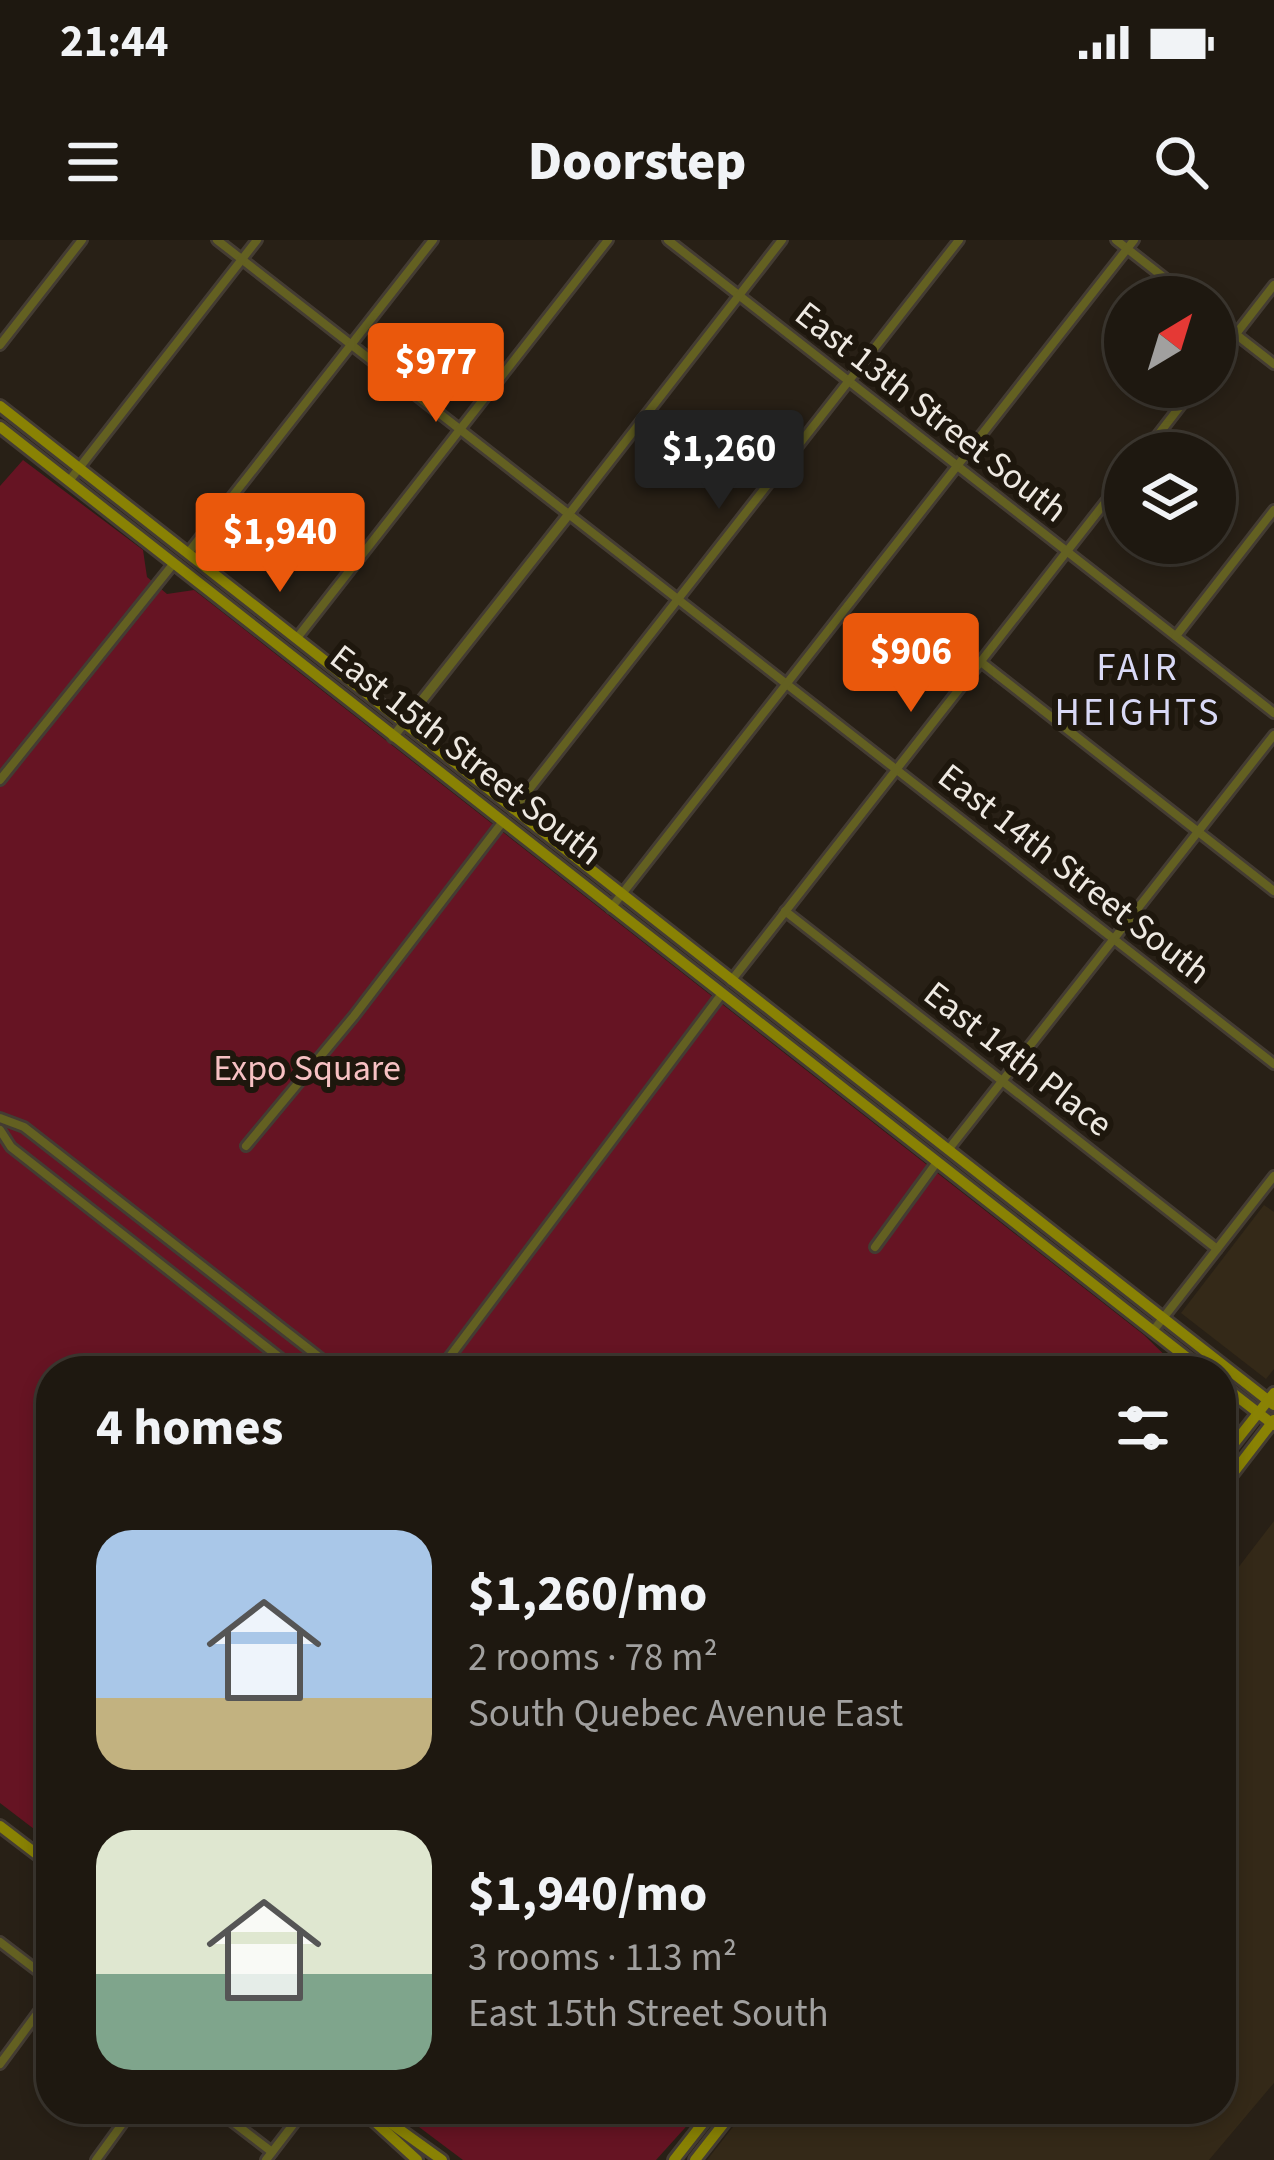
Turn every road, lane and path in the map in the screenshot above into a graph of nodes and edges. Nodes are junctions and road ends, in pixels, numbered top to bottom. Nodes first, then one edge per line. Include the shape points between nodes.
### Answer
1 (82, 240) edge
2 (217, 240) edge
3 (257, 240) edge
4 (433, 240) edge
5 (608, 240) edge
6 (668, 240) edge
7 (782, 240) edge
8 (959, 240) edge
9 (1116, 240) edge
10 (1131, 244) edge
11 (242, 260) junction
12 (1166, 276) edge
13 (1274, 285) edge
14 (739, 296) junction
15 (1236, 334) joint
16 (351, 344) junction
17 (0, 345) edge
18 (1274, 364) edge
19 (849, 382) junction
20 (0, 406) edge
21 (1179, 408) edge
22 (0, 427) edge
23 (460, 429) junction
24 (1160, 432) edge
25 (958, 466) junction
26 (79, 468) junction
27 (69, 481) junction
28 (1104, 504) edge
29 (1274, 510) edge
30 (569, 514) junction
31 (1066, 552) junction
32 (188, 553) junction
33 (175, 563) junction
34 (678, 599) junction
35 (1176, 636) junction
36 (298, 638) junction
37 (287, 651) junction
38 (981, 662) junction
39 (787, 683) junction
40 (1274, 713) edge
41 (403, 725) junction
42 (1274, 735) edge
43 (393, 737) junction
44 (896, 769) junction
45 (0, 780) edge
46 (513, 810) junction
47 (502, 824) junction
48 (1198, 832) junction
49 (1274, 892) edge
50 (621, 896) junction
51 (611, 908) junction
52 (785, 911) junction
53 (1114, 940) junction
54 (731, 981) junction
55 (722, 994) junction
56 (1274, 1064) edge
57 (1003, 1082) junction
58 (0, 1118) edge
59 (0, 1130) edge
60 (246, 1146) dead end
61 (949, 1150) junction
62 (937, 1162) junction
63 (1274, 1176) edge
64 (875, 1247) dead end
65 (1217, 1249) junction
66 (1163, 1317) junction
67 (1153, 1330) junction
68 (278, 1356) edge
69 (318, 1356) edge
70 (450, 1356) edge
71 (1185, 1356) edge
72 (1215, 1356) edge
73 (1236, 1372) edge
74 (1236, 1396) edge
75 (1272, 1399) edge
76 (1258, 1413) junction
77 (1273, 1423) edge
78 (1236, 1441) edge
79 (1236, 1470) edge
80 (0, 1826) edge
81 (36, 1854) edge
82 (0, 1942) edge
83 (36, 1970) edge
84 (36, 2015) edge
85 (0, 2064) edge
86 (122, 2124) edge
87 (233, 2124) edge
88 (294, 2124) edge
89 (377, 2124) edge
90 (391, 2124) edge
91 (702, 2124) edge
92 (723, 2124) edge
93 (269, 2156) edge
94 (96, 2160) edge
95 (417, 2160) edge
96 (442, 2160) edge
97 (674, 2160) edge
98 (695, 2160) edge

1 - 17 street
2 - 11 street, East 14th Street South
3 - 11 street
4 - 16 street
5 - 23 street
6 - 14 street, East 13th Street South
7 - 14 street
8 - 19 street
9 - 10 street
10 - 12 street
10 - 25 street
11 - 16 street, East 14th Street South
11 - 26 street
13 - 15 street
14 - 19 street, East 13th Street South
14 - 30 street
15 - 18 street
16 - 23 street, East 14th Street South
16 - 32 street
19 - 25 street, East 13th Street South
19 - 34 street
20 - 26 main road, East 15th Street South
21 - 24 street
22 - 27 main road, East 15th Street South
23 - 30 street, East 14th Street South
23 - 36 street
25 - 31 street, East 13th Street South
25 - 39 street
26 - 27 street
26 - 32 main road, East 15th Street South
27 - 33 main road, East 15th Street South
28 - 31 street
29 - 35 street
30 - 34 street, East 14th Street South
30 - 41 street
31 - 35 street, East 13th Street South
31 - 38 street
32 - 33 main road
32 - 36 main road, East 15th Street South
33 - 37 main road, East 15th Street South
33 - 45 street
34 - 39 street, East 14th Street South
34 - 46 street
35 - 40 street, East 13th Street South
36 - 37 main road
36 - 41 main road, East 15th Street South
37 - 43 main road, East 15th Street South
38 - 44 street
38 - 48 street
39 - 44 street, East 14th Street South
39 - 50 street
41 - 43 street
41 - 46 main road, East 15th Street South
42 - 48 street
43 - 47 main road, East 15th Street South
44 - 52 street
44 - 53 street, East 14th Street South
46 - 47 main road
46 - 50 main road, East 15th Street South
47 - 51 main road, East 15th Street South
47 - 60 street
48 - 49 street
48 - 53 street
50 - 51 street
50 - 54 main road, East 15th Street South
51 - 55 main road, East 15th Street South
52 - 54 street
52 - 57 street, East 14th Place
53 - 56 street, East 14th Street South
53 - 57 street
54 - 55 main road
54 - 61 main road
55 - 62 main road
55 - 70 street
57 - 61 street
57 - 65 street, East 14th Place
58 - 69 street via 24,1127
59 - 68 street via 11,1147
61 - 62 main road
61 - 66 main road
62 - 64 street
62 - 67 main road
63 - 65 street
65 - 66 street
66 - 67 street
66 - 72 main road
67 - 71 main road
73 - 75 main road
74 - 76 main road
75 - 76 main road
76 - 77 main road
76 - 78 main road
77 - 79 main road
80 - 81 main road
82 - 83 street
84 - 85 street
86 - 94 street
87 - 93 street
88 - 93 street
89 - 95 main road
90 - 96 main road
91 - 97 main road
92 - 98 main road

